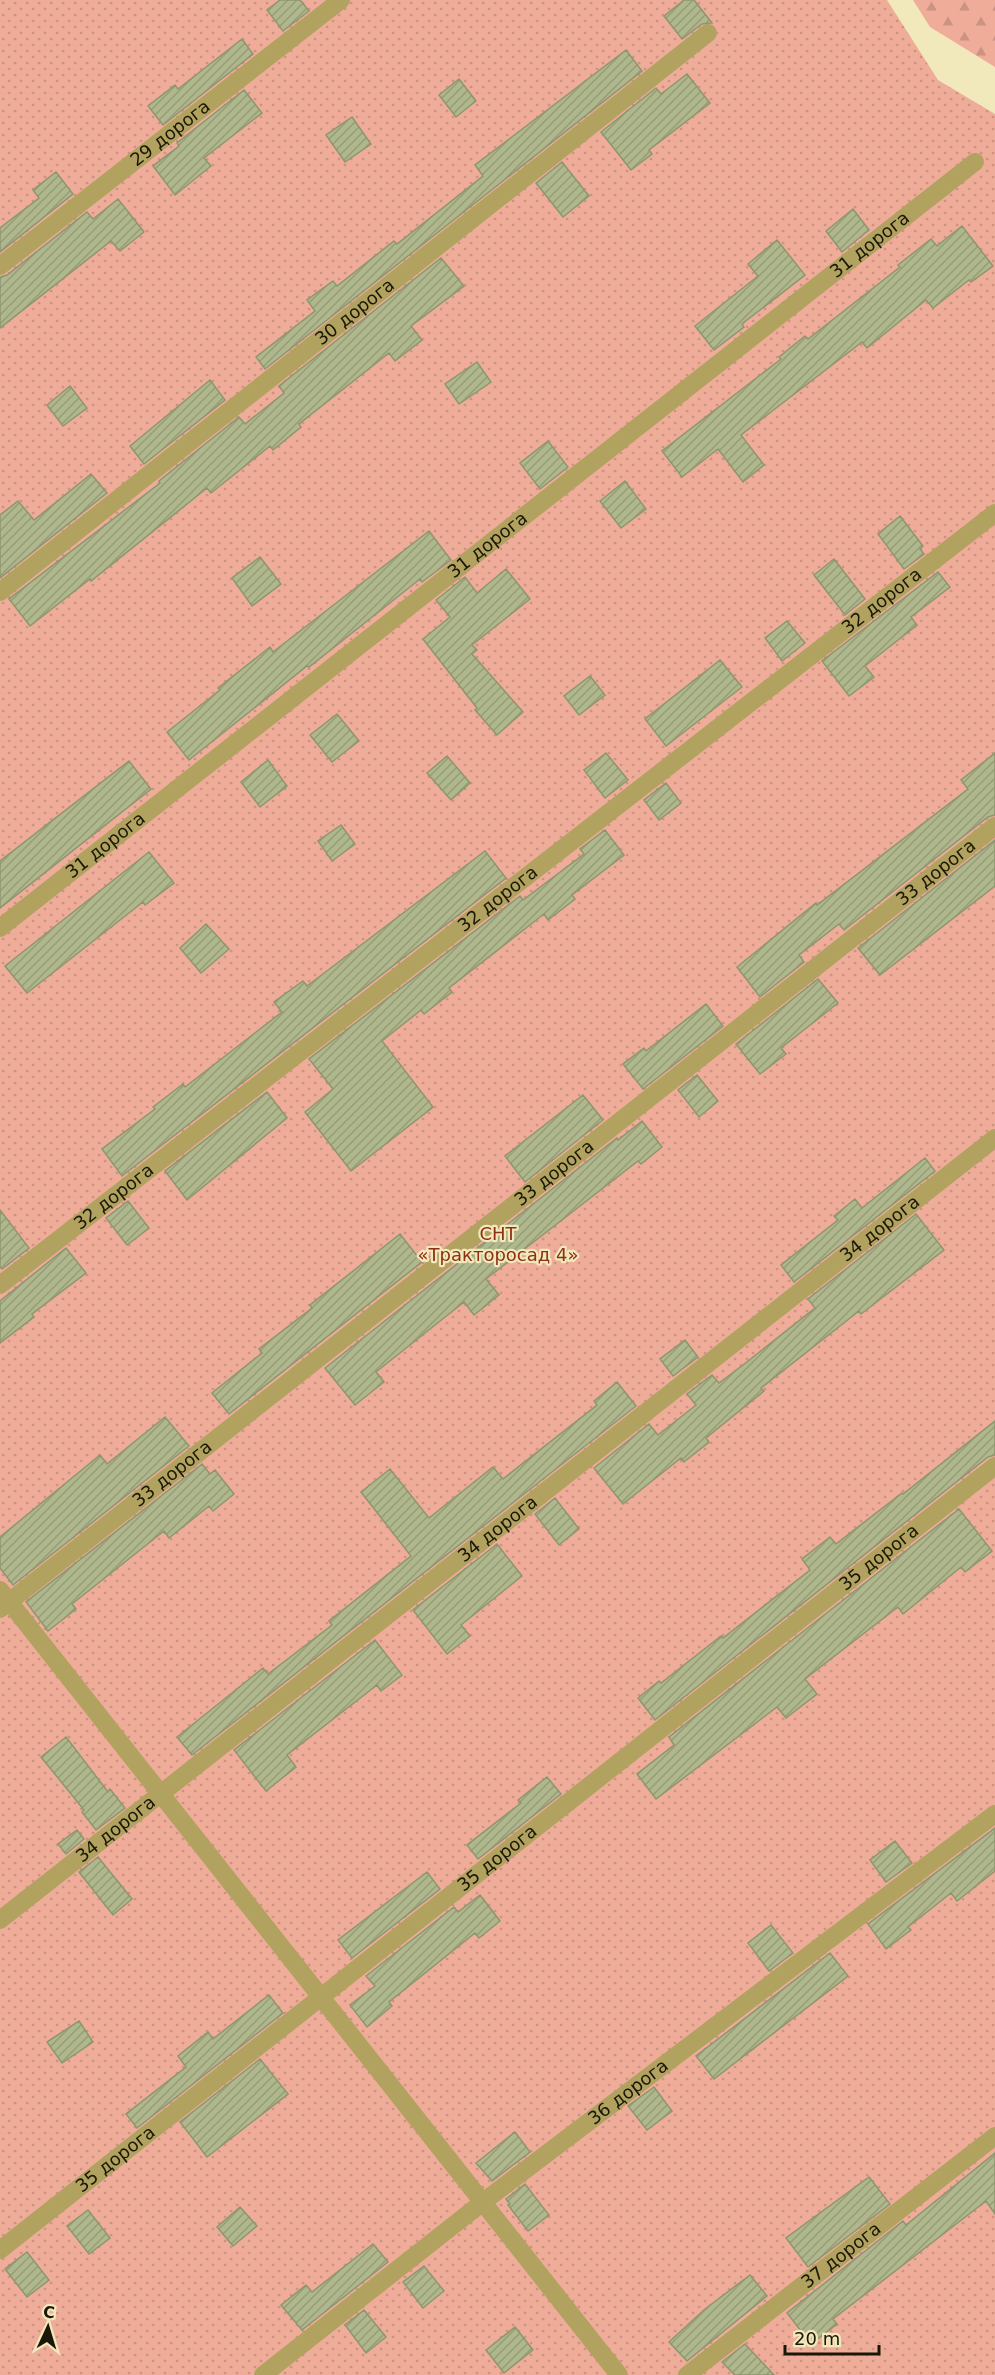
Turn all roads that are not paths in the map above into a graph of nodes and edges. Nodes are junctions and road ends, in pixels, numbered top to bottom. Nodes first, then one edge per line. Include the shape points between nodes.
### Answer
1 (341, 0) edge
2 (708, 33) dead end
3 (975, 162) dead end
4 (0, 266) edge
5 (995, 513) edge
6 (0, 592) edge
7 (995, 826) edge
8 (0, 928) edge
9 (995, 1138) edge
10 (0, 1285) edge
11 (995, 1466) edge
12 (3, 1600) edge
13 (161, 1794) junction
14 (995, 1814) edge
15 (0, 1920) edge
16 (321, 1998) junction
17 (995, 2136) edge
18 (483, 2202) junction
19 (0, 2250) edge
20 (263, 2375) edge
21 (619, 2375) edge
22 (687, 2375) edge

1 - 4 street, 29 дорога
2 - 6 street, 30 дорога
3 - 8 street, 31 дорога
5 - 10 street, 32 дорога
7 - 12 street, 33 дорога
9 - 13 street, 34 дорога
11 - 16 street, 35 дорога
12 - 13 street
13 - 15 street, 34 дорога
13 - 16 street
14 - 18 street, 36 дорога
16 - 18 street
16 - 19 street, 35 дорога
17 - 22 street, 37 дорога
18 - 20 street, 36 дорога
18 - 21 street

